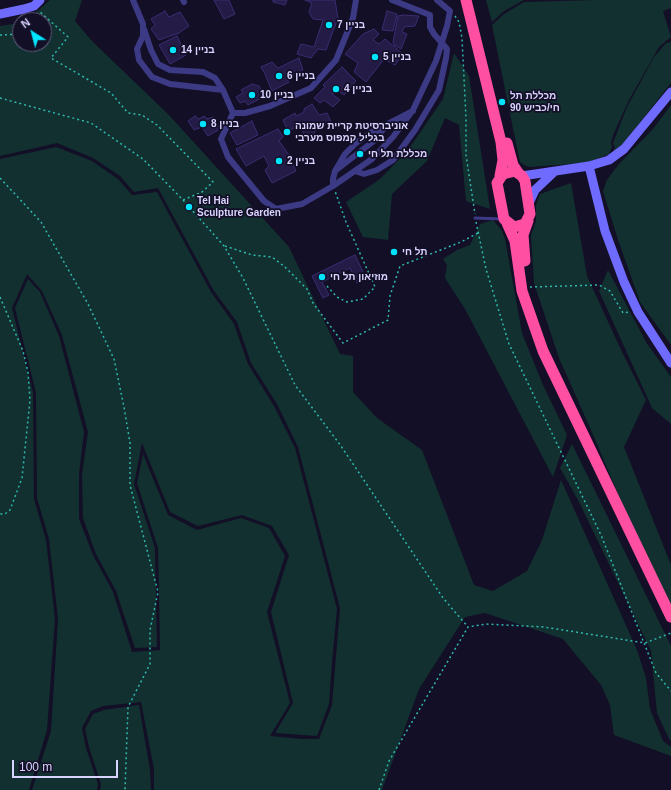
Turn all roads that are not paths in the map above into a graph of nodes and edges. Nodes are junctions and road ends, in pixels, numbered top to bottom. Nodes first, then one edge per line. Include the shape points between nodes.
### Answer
1 (133, 0) edge
2 (356, 0) edge
3 (392, 0) edge
4 (437, 0) edge
5 (466, 0) edge
6 (474, 0) edge
7 (37, 3) edge
8 (0, 14) edge
9 (143, 24) junction
10 (441, 42) junction
11 (223, 90) junction
12 (671, 92) edge
13 (413, 110) junction
14 (233, 113) junction
15 (386, 126) junction
16 (589, 166) junction
17 (335, 171) junction
18 (355, 171) junction
19 (554, 172) junction
20 (521, 175) junction
21 (500, 176) junction
22 (333, 186) junction
23 (529, 203) junction
24 (475, 218) road end
25 (506, 221) junction
26 (528, 221) junction
27 (543, 351) junction
28 (671, 363) edge
29 (671, 617) edge

1 - 9 street
2 - 14 street via 353,18 336,60 311,88 270,106 245,114
3 - 10 street via 430,16 430,27
4 - 10 street via 450,11
5 - 21 highway via 500,142 503,160
6 - 20 highway via 508,151 513,165
7 - 8 street via 13,13
9 - 11 street via 158,64 170,70 203,72 215,78
9 - 11 street via 142,36 136,49 138,60 152,77 170,84
10 - 13 street via 436,60
10 - 18 street via 447,49 439,90 415,130 392,160 377,170 364,174
11 - 14 street
12 - 16 street via 624,149 609,160
13 - 15 street
13 - 18 street via 393,137 372,159
14 - 22 street via 221,139 228,157 264,201 276,209 285,208 302,204
15 - 17 street via 375,140
15 - 17 street via 356,143 345,154
16 - 19 street
16 - 28 street via 613,256 638,312
17 - 22 street
18 - 22 street
19 - 20 street
19 - 23 street via 535,190
20 - 21 highway via 509,171
20 - 23 highway via 525,181
21 - 25 highway via 498,187
23 - 26 highway
24 - 25 lane
25 - 26 highway via 514,227
25 - 27 highway via 515,241 522,291
26 - 27 highway via 523,242 529,287
27 - 29 highway

